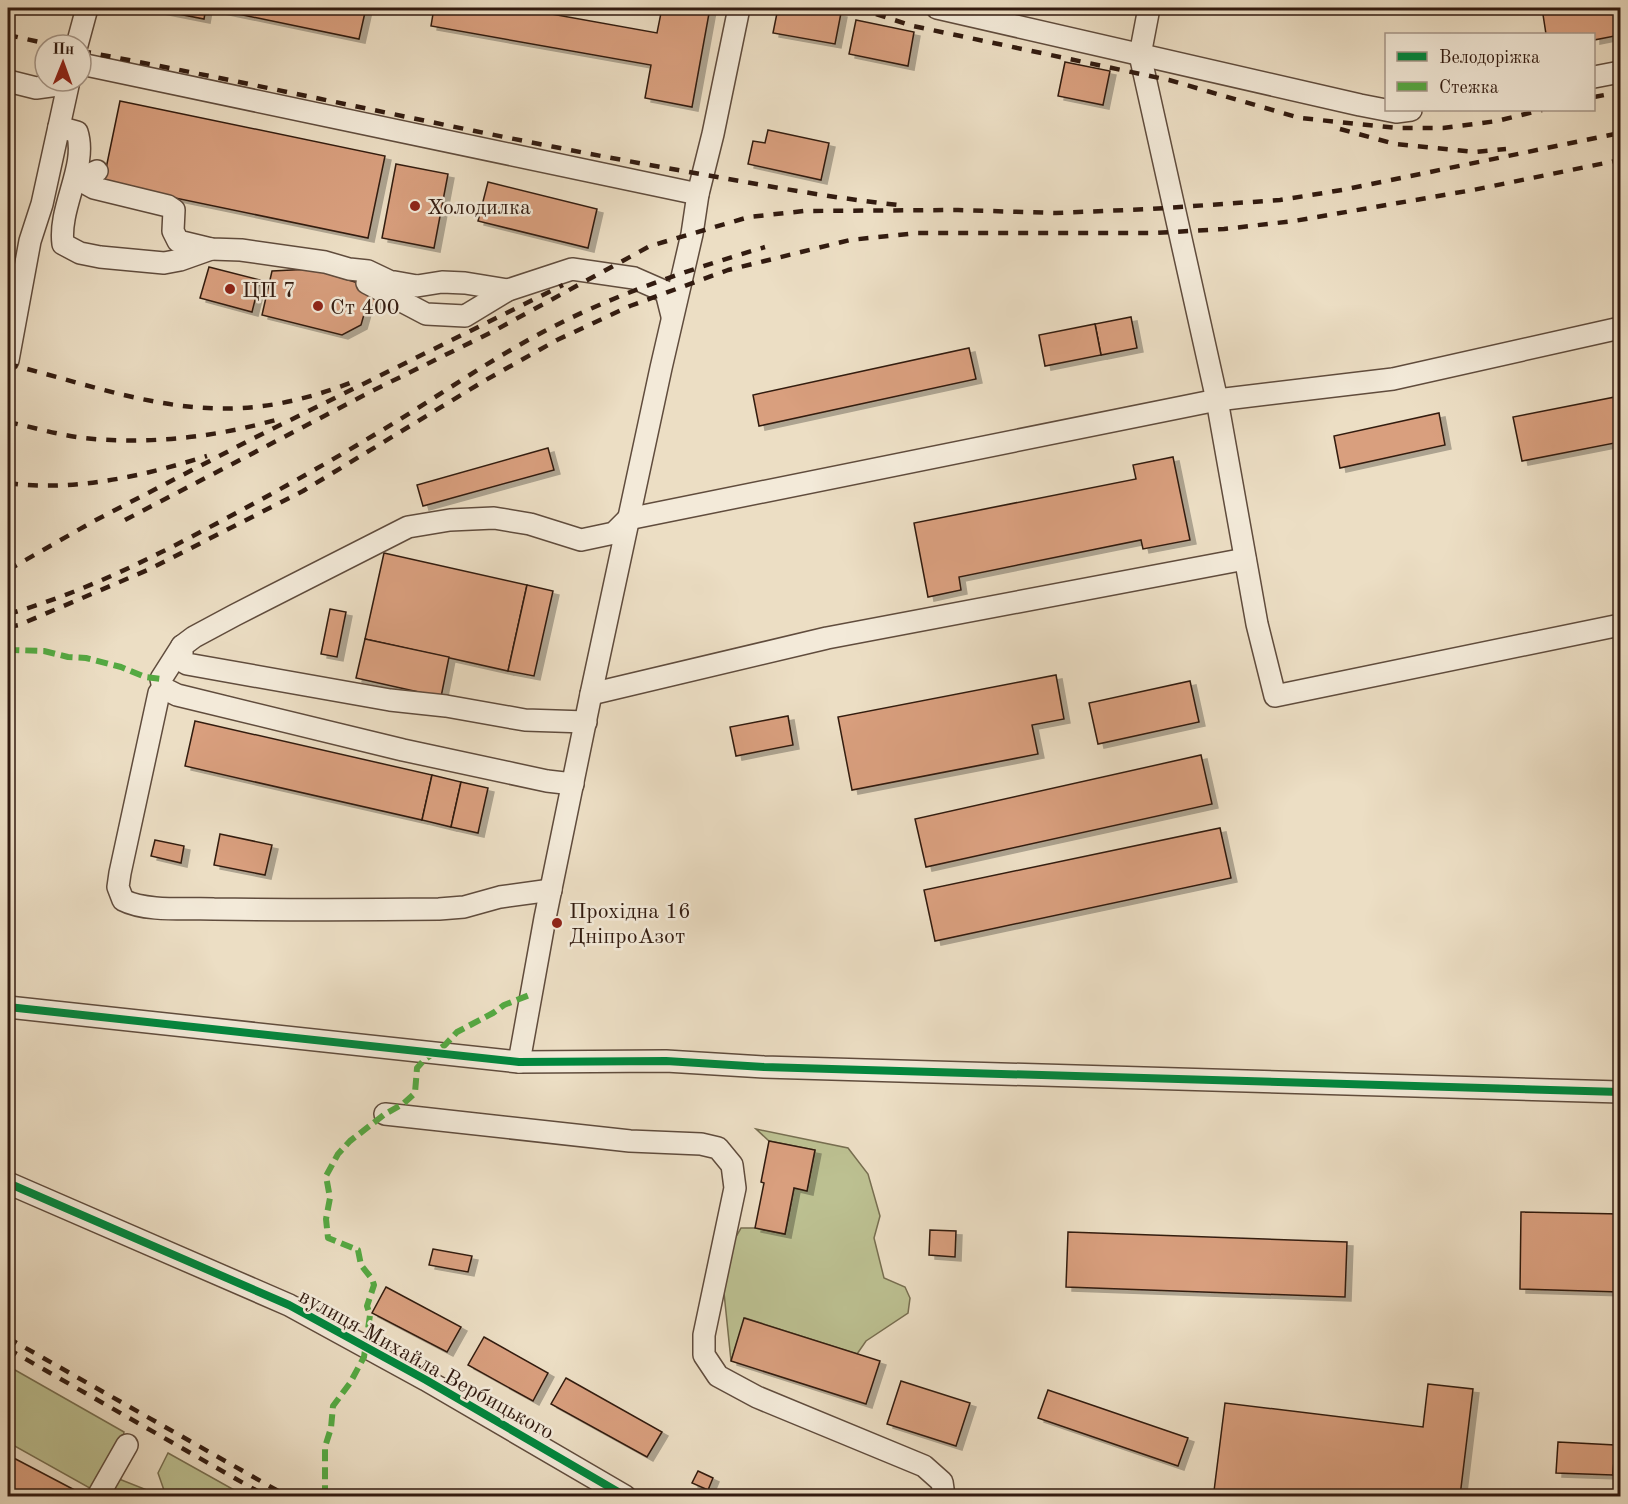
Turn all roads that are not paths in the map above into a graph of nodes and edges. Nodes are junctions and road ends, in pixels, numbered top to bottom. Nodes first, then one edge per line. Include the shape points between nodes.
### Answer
1 (87, 8) edge
2 (739, 8) edge
3 (937, 8) edge
4 (1149, 8) edge
5 (80, 33) edge
6 (1140, 55) junction
7 (93, 67) edge
8 (1620, 72) edge
9 (1595, 77) edge
10 (8, 81) edge
11 (33, 87) edge
12 (66, 93) edge
13 (1385, 110) edge
14 (59, 127) junction
15 (97, 171) dead end
16 (698, 194) junction
17 (211, 249) junction
18 (332, 264) junction
19 (508, 290) junction
20 (673, 316) junction
21 (1620, 328) edge
22 (8, 360) edge
23 (1217, 400) junction
24 (628, 519) junction
25 (1245, 559) junction
26 (1620, 626) edge
27 (182, 646) junction
28 (163, 688) junction
29 (591, 694) junction
30 (586, 722) junction
31 (573, 784) junction
32 (551, 890) junction
33 (8, 1007) edge
34 (519, 1062) junction
35 (1620, 1092) edge
36 (385, 1114) dead end
37 (8, 1183) edge
38 (127, 1445) dead end
39 (98, 1497) edge
40 (625, 1497) edge
41 (944, 1497) edge

1 - 5 street
2 - 16 street
3 - 6 street
4 - 6 street
6 - 13 street
6 - 23 street
7 - 16 street
8 - 9 street
10 - 11 street
12 - 14 street
14 - 17 street via 77,132 80,139 63,244 100,257 164,263
14 - 22 street via 30,241
15 - 17 street via 88,175 85,183 168,206 174,210 173,231 178,241
16 - 20 street
17 - 18 street via 295,256
18 - 19 street via 417,286 465,283
18 - 19 street via 426,314 465,316
19 - 20 street via 572,269 634,278 666,291
20 - 24 street
21 - 23 street via 1393,379
23 - 24 street
23 - 25 street
24 - 27 street via 614,533 581,540 530,524 494,518 408,527
24 - 29 street
25 - 26 street via 1275,696
25 - 29 street via 826,638
27 - 28 street via 161,679
27 - 30 street via 182,661 187,664 525,720
28 - 31 street via 177,695 327,733
28 - 32 street via 120,873 118,887 123,900 132,905 428,909 464,907
29 - 30 street
30 - 31 street
31 - 32 street
32 - 34 street
33 - 34 street
34 - 35 street via 666,1061
36 - 41 street via 718,1148 732,1165 735,1188 704,1335 704,1354 718,1376 757,1397 924,1466 942,1482
37 - 40 street, вулиця Михайла Вербицького via 289,1305
38 - 39 street

